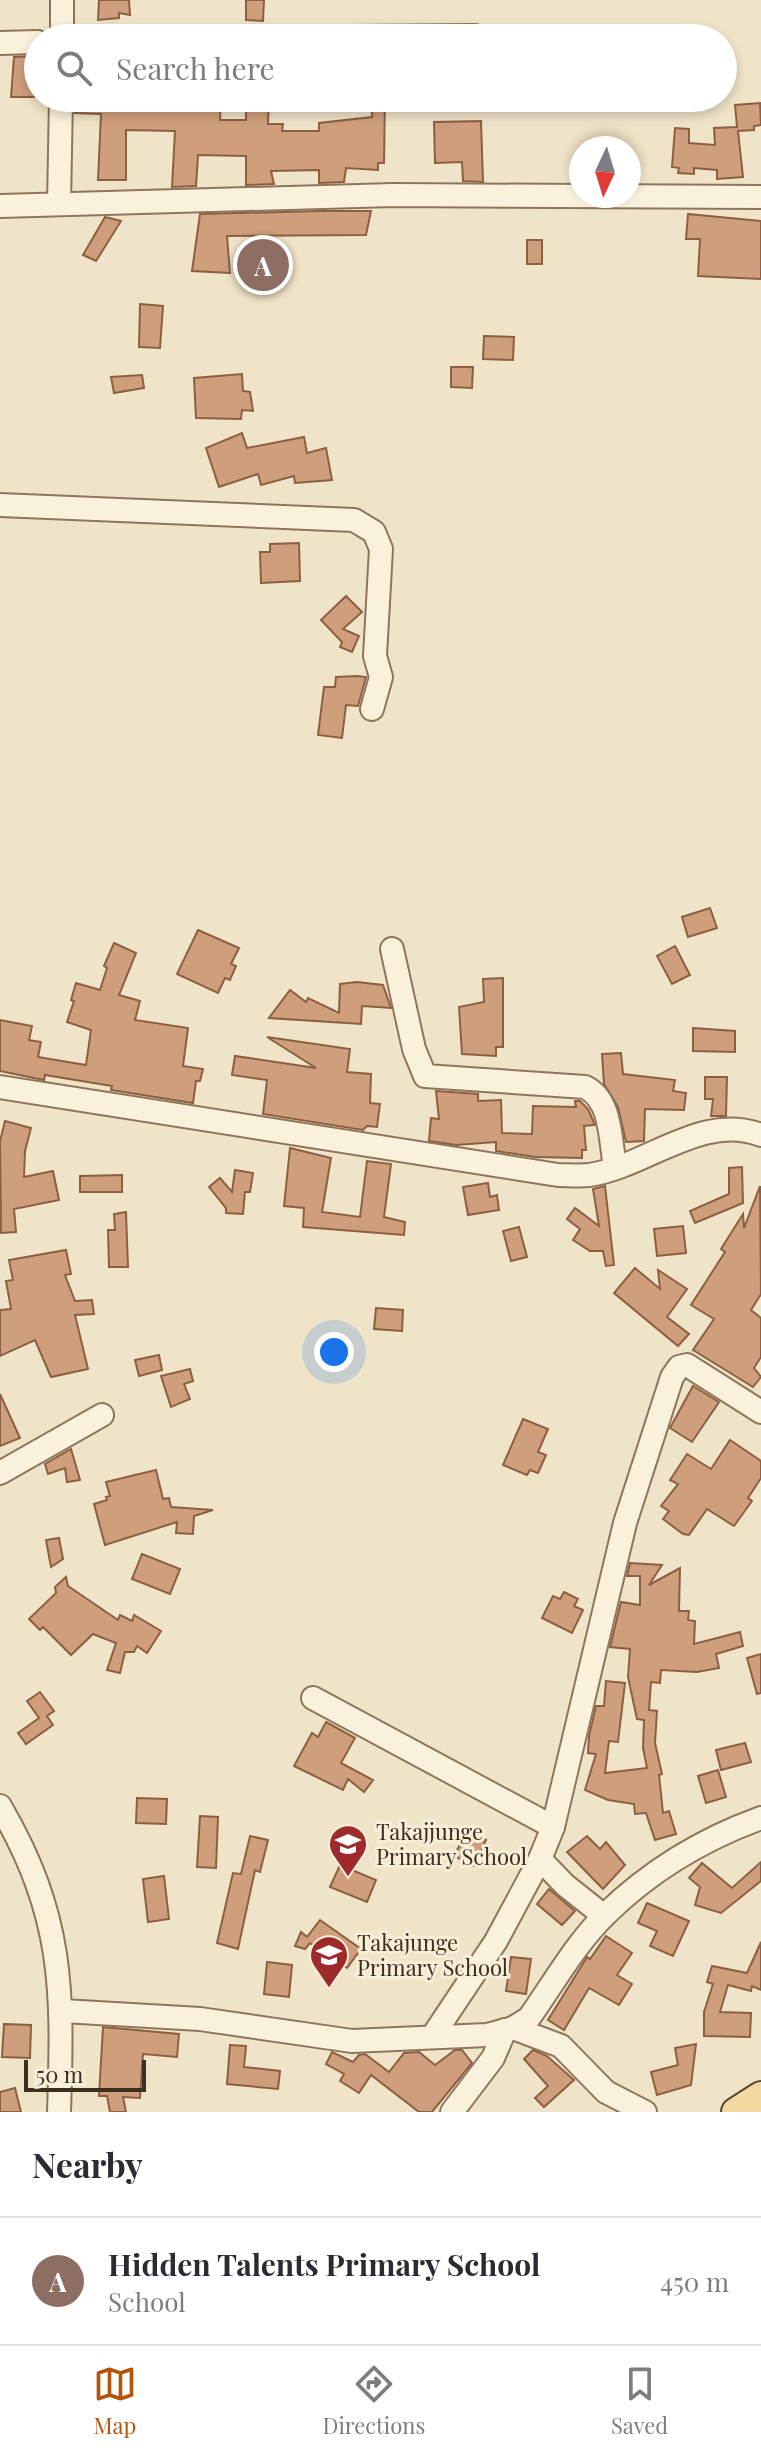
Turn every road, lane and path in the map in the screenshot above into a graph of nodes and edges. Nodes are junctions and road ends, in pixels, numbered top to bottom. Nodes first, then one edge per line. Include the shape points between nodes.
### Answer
1 (62, 0) edge
2 (62, 24) edge
3 (24, 42) edge
4 (0, 43) edge
5 (61, 112) edge
6 (761, 197) edge
7 (59, 204) junction
8 (0, 206) edge
9 (0, 505) edge
10 (372, 709) dead end
11 (392, 949) dead end
12 (0, 1087) edge
13 (761, 1135) edge
14 (615, 1167) junction
15 (761, 1412) edge
16 (102, 1415) dead end
17 (0, 1473) edge
18 (313, 1698) dead end
19 (0, 1806) edge
20 (761, 1818) edge
21 (553, 1827) junction
22 (540, 1859) junction
23 (604, 1916) junction
24 (63, 2011) junction
25 (509, 2029) junction
26 (432, 2037) junction
27 (761, 2096) edge
28 (59, 2112) edge
29 (452, 2112) edge
30 (645, 2112) edge
31 (736, 2112) edge

1 - 2 street
3 - 4 street
5 - 7 street
6 - 7 street via 393,195
7 - 8 street
9 - 10 street via 366,524 381,549 375,656 381,677
11 - 14 street via 425,1076 596,1092 604,1104
12 - 14 street via 558,1175 590,1175
13 - 14 street via 748,1130 705,1132
15 - 21 street via 687,1365 672,1377 625,1523
16 - 17 street
18 - 21 street
19 - 24 street via 44,1900 58,1954
20 - 23 street via 660,1868
21 - 22 street
22 - 23 street
22 - 26 street via 496,1941
23 - 25 street via 529,2018
24 - 26 street via 200,2019 352,2041
24 - 28 street
25 - 26 street
25 - 29 street
25 - 30 street via 561,2046 606,2092
27 - 31 main road

